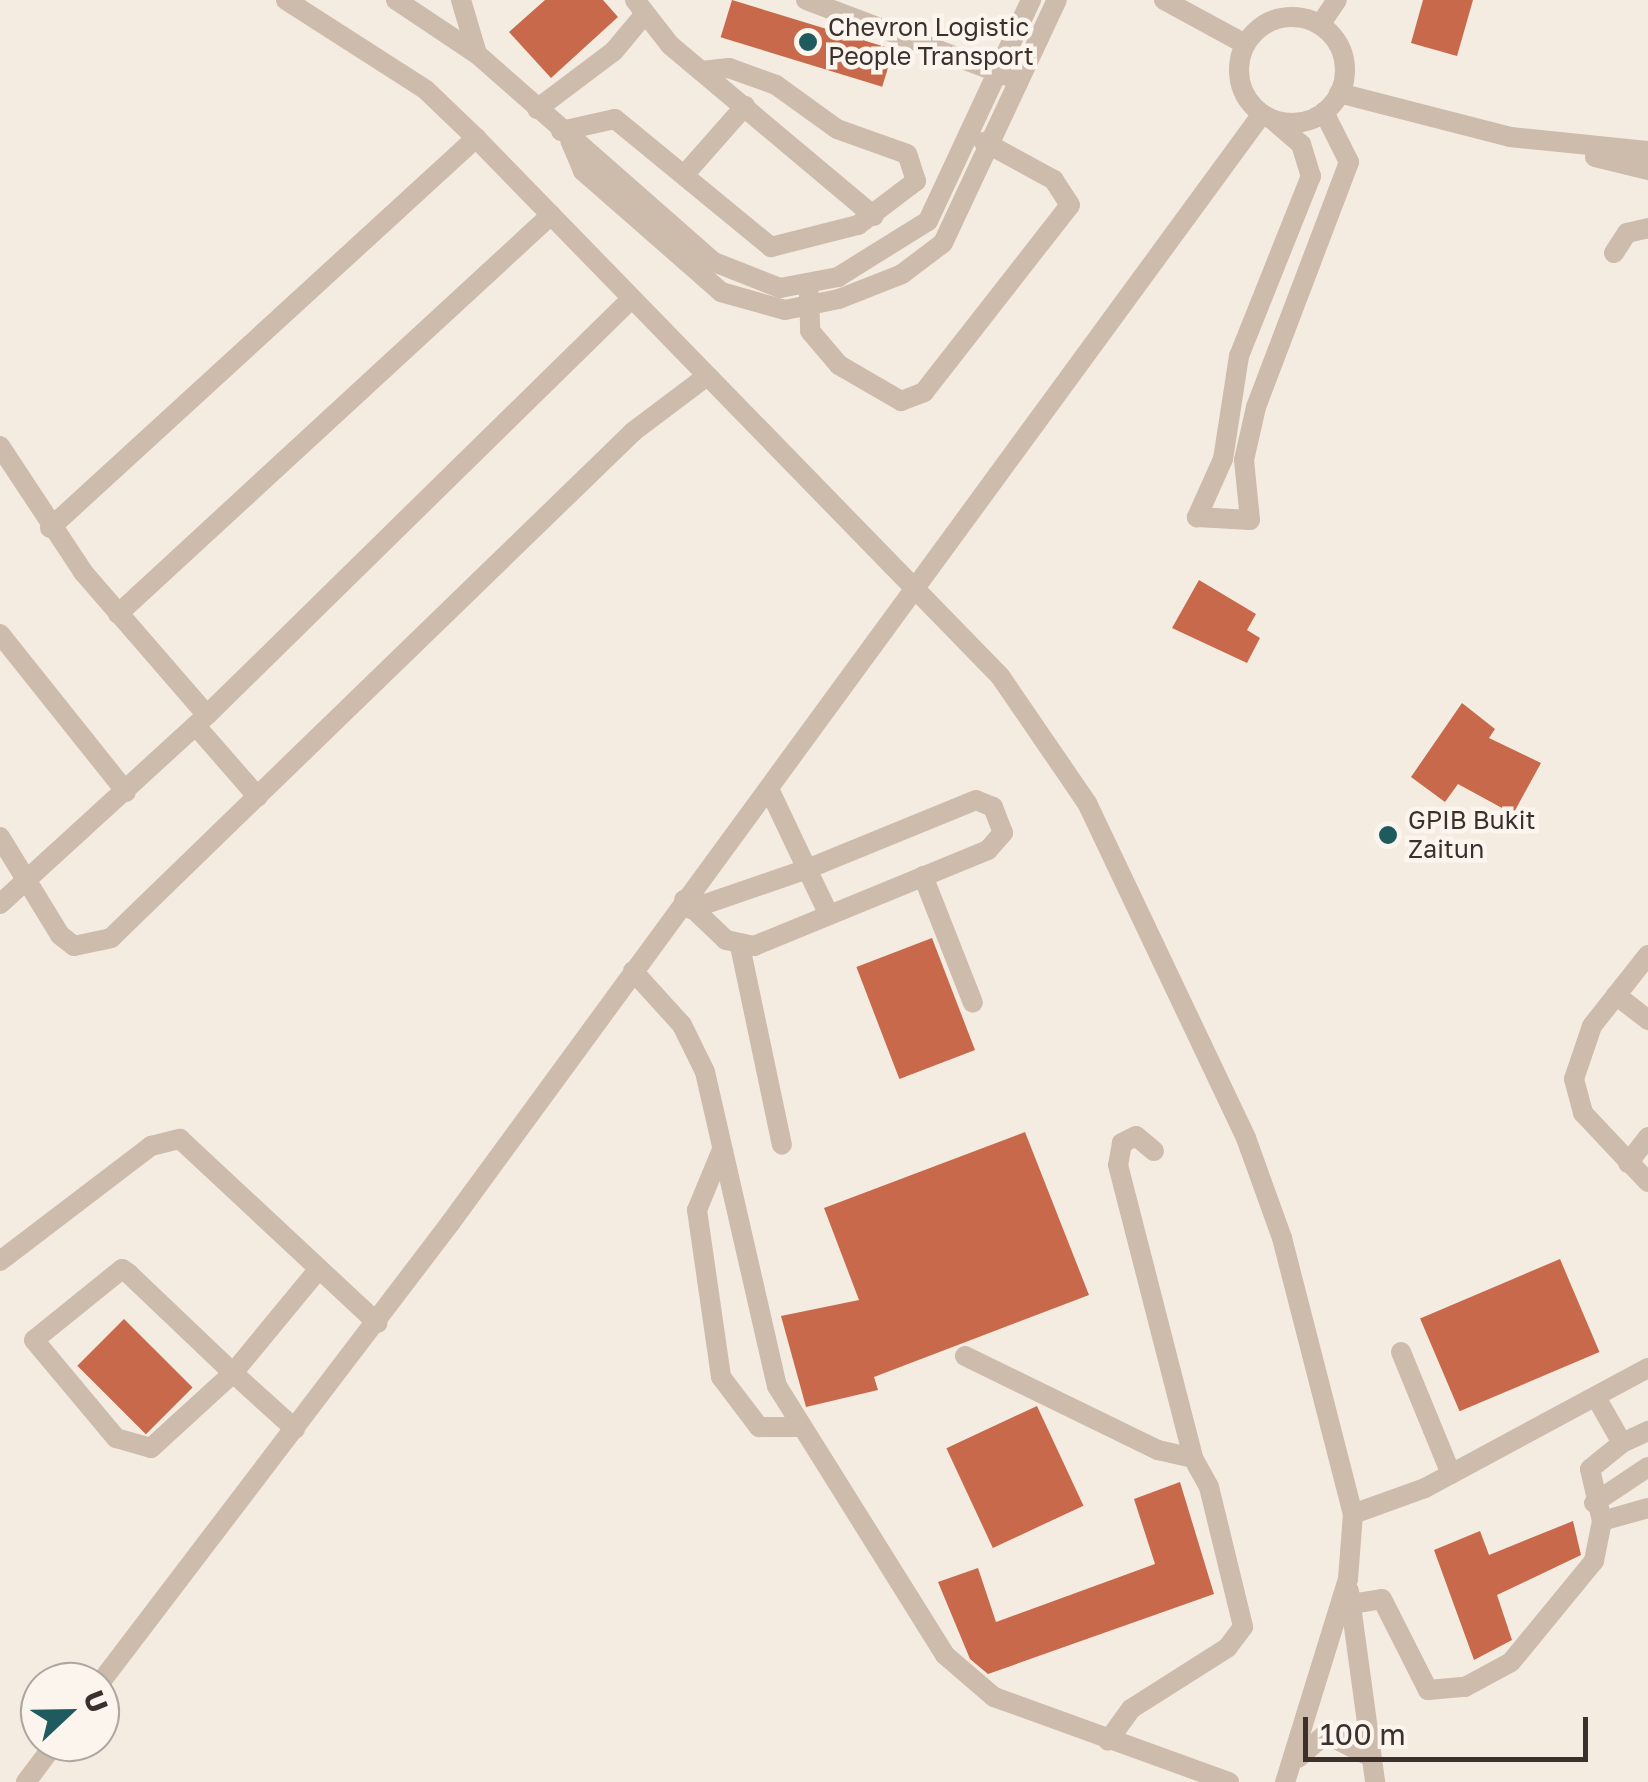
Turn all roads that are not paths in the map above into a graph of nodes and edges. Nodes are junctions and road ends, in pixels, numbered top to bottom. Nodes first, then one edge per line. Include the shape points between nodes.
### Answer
1 (286, 0) edge
2 (396, 0) edge
3 (461, 0) edge
4 (806, 0) edge
5 (1031, 0) edge
6 (1057, 0) edge
7 (1164, 0) edge
8 (1336, 0) edge
9 (639, 8) edge
10 (1320, 25) junction
11 (1245, 44) junction
12 (477, 54) junction
13 (701, 70) junction
14 (1000, 71) junction
15 (1023, 83) junction
16 (1340, 93) junction
17 (744, 106) junction
18 (537, 109) junction
19 (1324, 112) junction
20 (1267, 117) junction
21 (837, 130) junction
22 (565, 136) junction
23 (476, 138) junction
24 (971, 138) junction
25 (1510, 138) junction
26 (996, 146) junction
27 (1648, 151) edge
28 (815, 161) junction
29 (1648, 170) edge
30 (686, 174) junction
31 (551, 215) junction
32 (874, 216) junction
33 (1648, 228) edge
34 (1614, 253) dead end
35 (877, 258) junction
36 (888, 281) junction
37 (809, 298) junction
38 (631, 300) junction
39 (707, 376) junction
40 (0, 446) edge
41 (1234, 459) junction
42 (50, 528) junction
43 (918, 587) junction
44 (118, 614) junction
45 (0, 634) edge
46 (202, 721) junction
47 (769, 788) junction
48 (126, 792) junction
49 (258, 796) junction
50 (0, 837) edge
51 (807, 868) junction
52 (923, 876) junction
53 (30, 880) junction
54 (0, 904) edge
55 (687, 905) junction
56 (830, 914) junction
57 (740, 946) junction
58 (1648, 955) edge
59 (633, 971) junction
60 (1616, 995) junction
61 (974, 1002) dead end
62 (1648, 1020) edge
63 (1648, 1137) edge
64 (782, 1145) dead end
65 (722, 1150) junction
66 (1154, 1151) dead end
67 (1628, 1163) junction
68 (1648, 1182) edge
69 (0, 1261) edge
70 (318, 1270) junction
71 (377, 1322) junction
72 (1402, 1352) dead end
73 (965, 1356) dead end
74 (1648, 1368) edge
75 (233, 1374) junction
76 (1597, 1399) junction
77 (798, 1428) junction
78 (294, 1429) junction
79 (1648, 1432) edge
80 (1622, 1443) junction
81 (1193, 1458) junction
82 (1648, 1467) edge
83 (1450, 1474) junction
84 (1648, 1508) edge
85 (1598, 1512) junction
86 (1353, 1514) junction
87 (1348, 1579) junction
88 (1350, 1604) junction
89 (116, 1662) edge
90 (1108, 1741) junction
91 (1369, 1756) junction
92 (1289, 1772) edge
93 (1230, 1782) edge
94 (1375, 1782) edge

1 - 23 street via 426,90
2 - 12 street
3 - 12 street
4 - 14 street
5 - 14 street
6 - 15 street
7 - 11 street
8 - 10 street
9 - 13 street
9 - 18 street via 614,51
10 - 11 street via 1278,18
10 - 16 street via 1340,48
11 - 20 street via 1239,74
12 - 18 street
13 - 17 street
13 - 21 street via 752,73
14 - 15 street
14 - 24 street
15 - 26 street
16 - 19 street
16 - 25 street
17 - 28 street
17 - 30 street
18 - 22 street
19 - 20 street
19 - 41 street via 1349,162
20 - 41 street via 1300,144 1312,176 1240,356
20 - 43 street
21 - 28 street
21 - 32 street via 914,161 916,181
22 - 30 street via 615,119
22 - 37 street via 598,153 734,275
23 - 31 street
23 - 42 street
24 - 26 street
24 - 35 street via 928,221
25 - 27 street
25 - 29 street
26 - 36 street via 943,243
26 - 37 street via 1061,186 1070,205 924,392 901,401 821,350
28 - 32 street
30 - 32 street via 771,248
31 - 38 street
31 - 44 street
33 - 34 street via 1627,233
35 - 36 street
35 - 37 street
36 - 37 street
38 - 39 street
38 - 46 street
39 - 43 street
39 - 49 street via 634,431
40 - 42 street
41 - 41 street via 1250,520 1198,517
42 - 44 street
43 - 47 street
43 - 86 street via 1063,761 1214,1061 1282,1238
44 - 46 street
45 - 48 street
46 - 48 street
46 - 49 street
47 - 51 street
47 - 55 street
48 - 53 street
49 - 53 street via 92,946 60,935
50 - 53 street
51 - 52 street via 966,802 993,807 999,840
51 - 55 street
51 - 56 street
52 - 56 street
52 - 61 street
53 - 54 street
55 - 57 street
55 - 59 street
56 - 57 street
57 - 64 street
58 - 60 street
59 - 65 street via 696,1049
59 - 71 street
60 - 62 street
60 - 67 street via 1579,1050 1574,1079 1583,1113
63 - 67 street
65 - 77 street via 764,1348
65 - 77 street via 697,1210 720,1376 759,1427
66 - 81 street via 1136,1136 1122,1142 1118,1165
67 - 68 street
69 - 70 street via 165,1138 196,1147
70 - 71 street
70 - 75 street
71 - 78 street
72 - 83 street
73 - 81 street via 1158,1450
74 - 76 street
75 - 75 street via 171,1436 138,1449 116,1438 34,1340 122,1269
75 - 78 street
76 - 80 street
76 - 83 street
77 - 90 street via 959,1673
78 - 89 street
79 - 80 street
80 - 85 street via 1590,1469
81 - 90 street via 1209,1487 1243,1627 1227,1648 1131,1709
82 - 85 street
83 - 86 street
84 - 85 street
85 - 88 street via 1594,1561 1512,1662 1465,1687 1428,1690 1382,1599
86 - 87 street
87 - 88 street
87 - 92 street
88 - 91 street
90 - 93 street
91 - 92 street via 1326,1734
91 - 94 street

